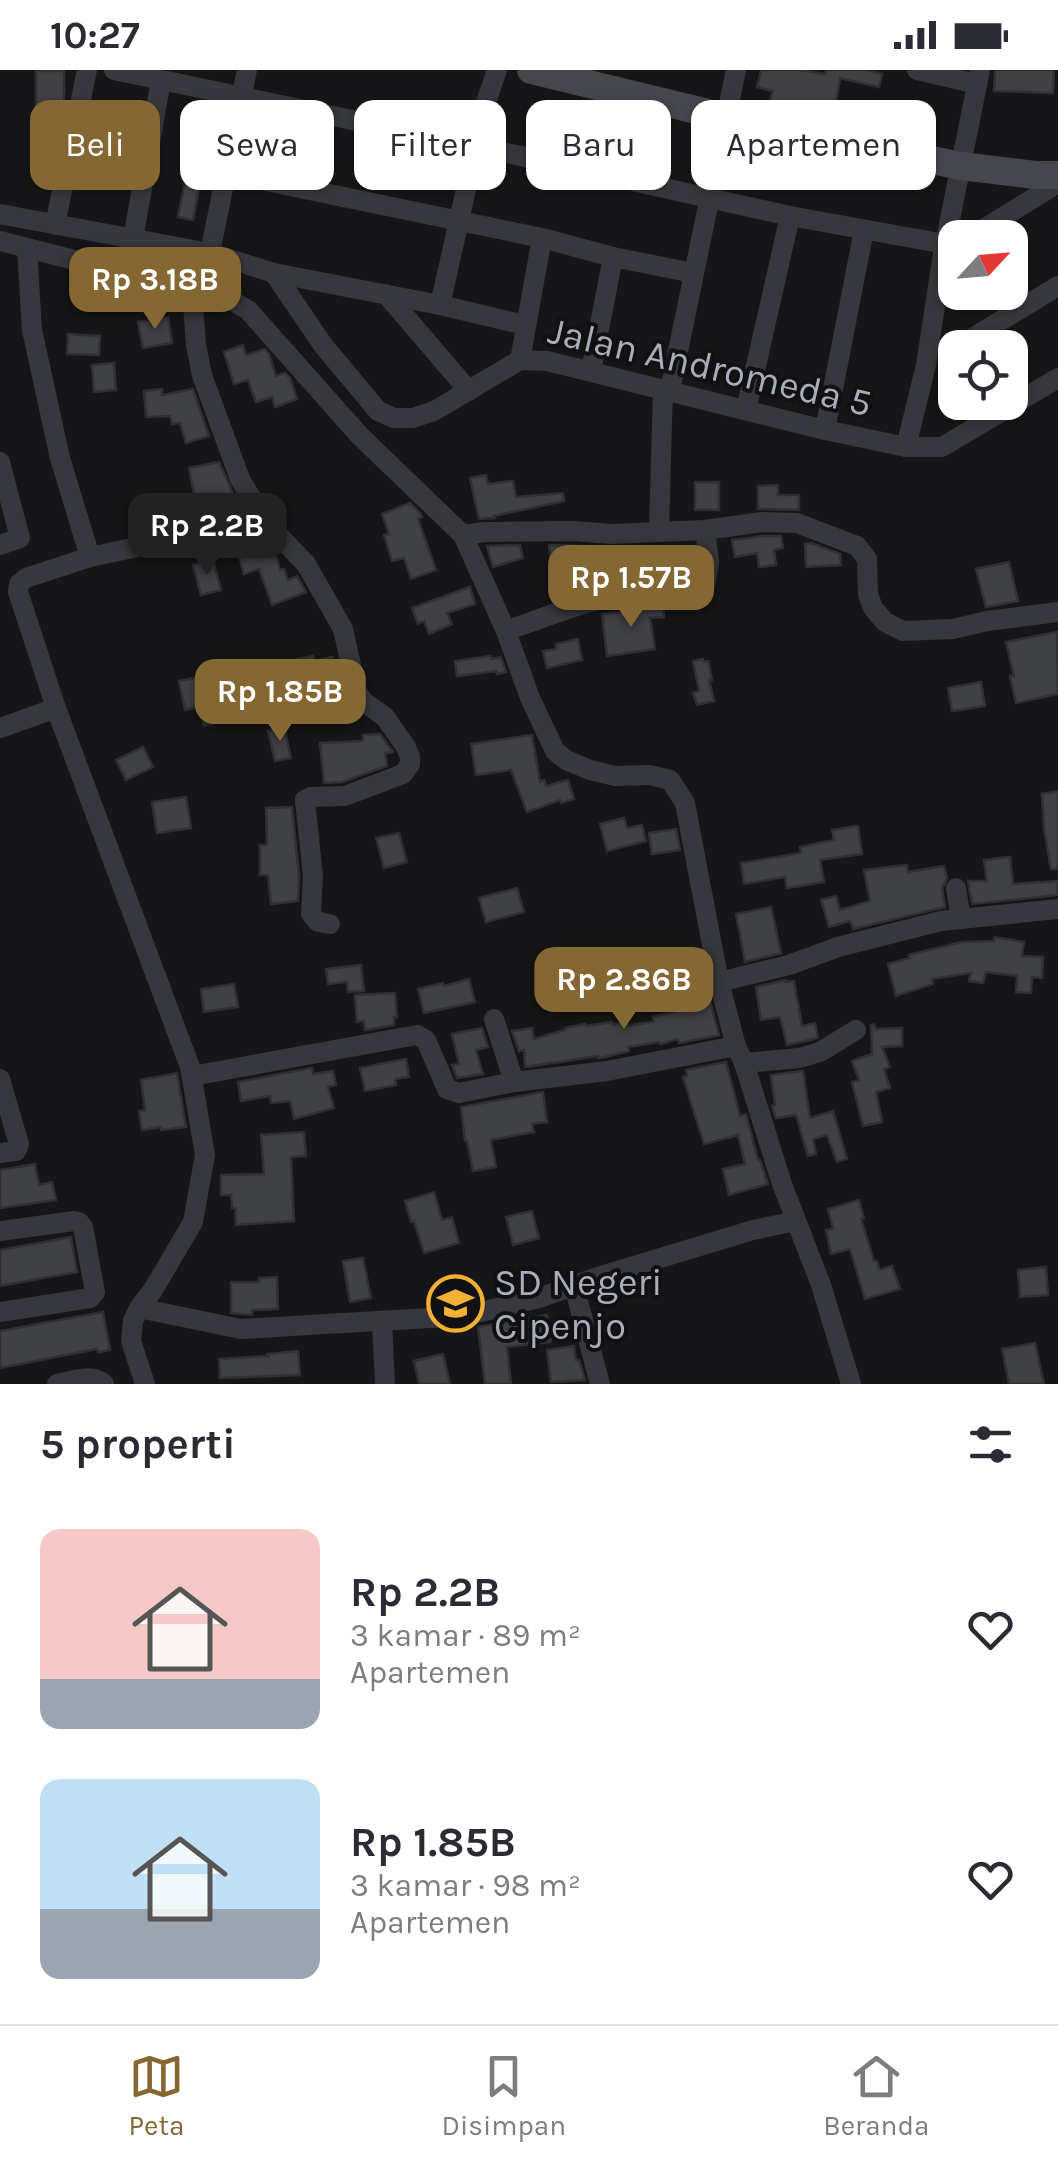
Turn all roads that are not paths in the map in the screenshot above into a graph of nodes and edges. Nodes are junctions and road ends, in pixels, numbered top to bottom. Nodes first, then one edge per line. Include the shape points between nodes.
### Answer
1 (87, 70) edge
2 (114, 70) edge
3 (248, 70) edge
4 (497, 70) edge
5 (530, 70) edge
6 (736, 70) edge
7 (917, 70) edge
8 (978, 77) edge
9 (161, 80) junction
10 (242, 97) junction
11 (241, 100) edge
12 (488, 100) edge
13 (730, 100) edge
14 (691, 109) edge
15 (354, 120) edge
16 (506, 152) edge
17 (936, 161) edge
18 (962, 166) junction
19 (1058, 179) edge
20 (223, 190) edge
21 (305, 190) edge
22 (466, 190) edge
23 (710, 190) edge
24 (709, 196) junction
25 (0, 214) edge
26 (790, 216) junction
27 (953, 220) edge
28 (996, 220) edge
29 (459, 223) junction
30 (56, 225) junction
31 (864, 230) junction
32 (132, 238) junction
33 (542, 238) junction
34 (0, 242) edge
35 (938, 246) edge
36 (27, 248) junction
37 (210, 253) junction
38 (614, 257) junction
39 (693, 272) junction
40 (274, 274) junction
41 (1058, 286) edge
42 (192, 291) junction
43 (386, 294) junction
44 (938, 301) edge
45 (440, 305) junction
46 (525, 325) junction
47 (985, 330) edge
48 (938, 358) edge
49 (520, 360) junction
50 (926, 365) junction
51 (590, 371) junction
52 (1058, 378) edge
53 (667, 390) junction
54 (468, 391) junction
55 (746, 410) junction
56 (825, 430) junction
57 (906, 447) junction
58 (0, 462) edge
59 (264, 520) junction
60 (659, 530) junction
61 (705, 530) junction
62 (463, 536) junction
63 (0, 545) edge
64 (90, 557) junction
65 (1058, 612) edge
66 (506, 631) junction
67 (56, 708) junction
68 (0, 728) edge
69 (956, 888) dead end
70 (1058, 910) edge
71 (962, 919) junction
72 (330, 924) dead end
73 (719, 982) junction
74 (494, 1019) dead end
75 (856, 1030) dead end
76 (740, 1055) junction
77 (192, 1076) junction
78 (0, 1079) edge
79 (514, 1082) junction
80 (0, 1153) edge
81 (796, 1221) junction
82 (0, 1232) edge
83 (574, 1286) junction
84 (139, 1308) junction
85 (0, 1312) edge
86 (382, 1322) junction
87 (57, 1384) edge
88 (104, 1384) edge
89 (145, 1384) edge
90 (386, 1384) edge
91 (600, 1384) edge
92 (852, 1384) edge

1 - 30 street
2 - 9 street
3 - 10 street
4 - 12 street
5 - 14 street
6 - 13 street
7 - 8 street
8 - 18 street
9 - 10 street
9 - 32 street
10 - 11 street
10 - 15 street
16 - 24 street
17 - 18 street
18 - 19 street
18 - 27 street
19 - 28 street
20 - 37 street
21 - 29 street
22 - 29 street
23 - 24 street
24 - 26 street
24 - 39 street
25 - 30 street
26 - 31 street
26 - 55 street
29 - 33 street
29 - 45 street
30 - 32 street
31 - 35 street
31 - 56 street
32 - 37 street
33 - 38 street
33 - 46 street
34 - 36 street
36 - 42 street
36 - 64 street via 32,330
37 - 40 street
38 - 39 street
38 - 51 street
39 - 53 street
40 - 43 street
40 - 54 street, Jalan Andromeda 5 via 378,411 414,418
41 - 47 street
42 - 59 street via 202,374 240,480
42 - 62 street via 248,310 360,436
43 - 45 street
43 - 54 street
44 - 50 street
45 - 46 street
46 - 49 street
48 - 50 street
49 - 51 street, Jalan Andromeda 5
49 - 54 street, Jalan Andromeda 5
50 - 57 street
51 - 53 street, Jalan Andromeda 5
52 - 57 street, Jalan Andromeda 5 via 942,447
53 - 55 street, Jalan Andromeda 5
53 - 60 street
55 - 56 street, Jalan Andromeda 5
56 - 57 street, Jalan Andromeda 5
58 - 63 street via 20,538
59 - 64 street
59 - 72 street via 306,564 342,629 358,692 386,717 410,757 403,774 345,796 305,800 311,914
60 - 61 street
60 - 62 street
61 - 65 street via 796,523 856,546 868,559 873,608 903,632
61 - 66 street via 709,572 698,586 600,600
62 - 66 street
64 - 67 street via 19,584
66 - 73 street via 555,751 590,770 670,780 680,792
67 - 68 street
67 - 77 street
69 - 71 street
70 - 71 street
71 - 73 street
73 - 76 street
74 - 79 street
75 - 76 street via 799,1058
76 - 79 street
76 - 81 street
77 - 79 street via 417,1035 426,1040 448,1090 459,1094
77 - 84 street via 206,1162 193,1222
78 - 80 street via 19,1144 16,1151
81 - 83 street
81 - 92 street
82 - 85 street via 79,1222 96,1292
83 - 86 street via 464,1316
83 - 91 street
84 - 86 street via 242,1329
84 - 89 street via 131,1340
86 - 90 street
87 - 88 street via 97,1378

